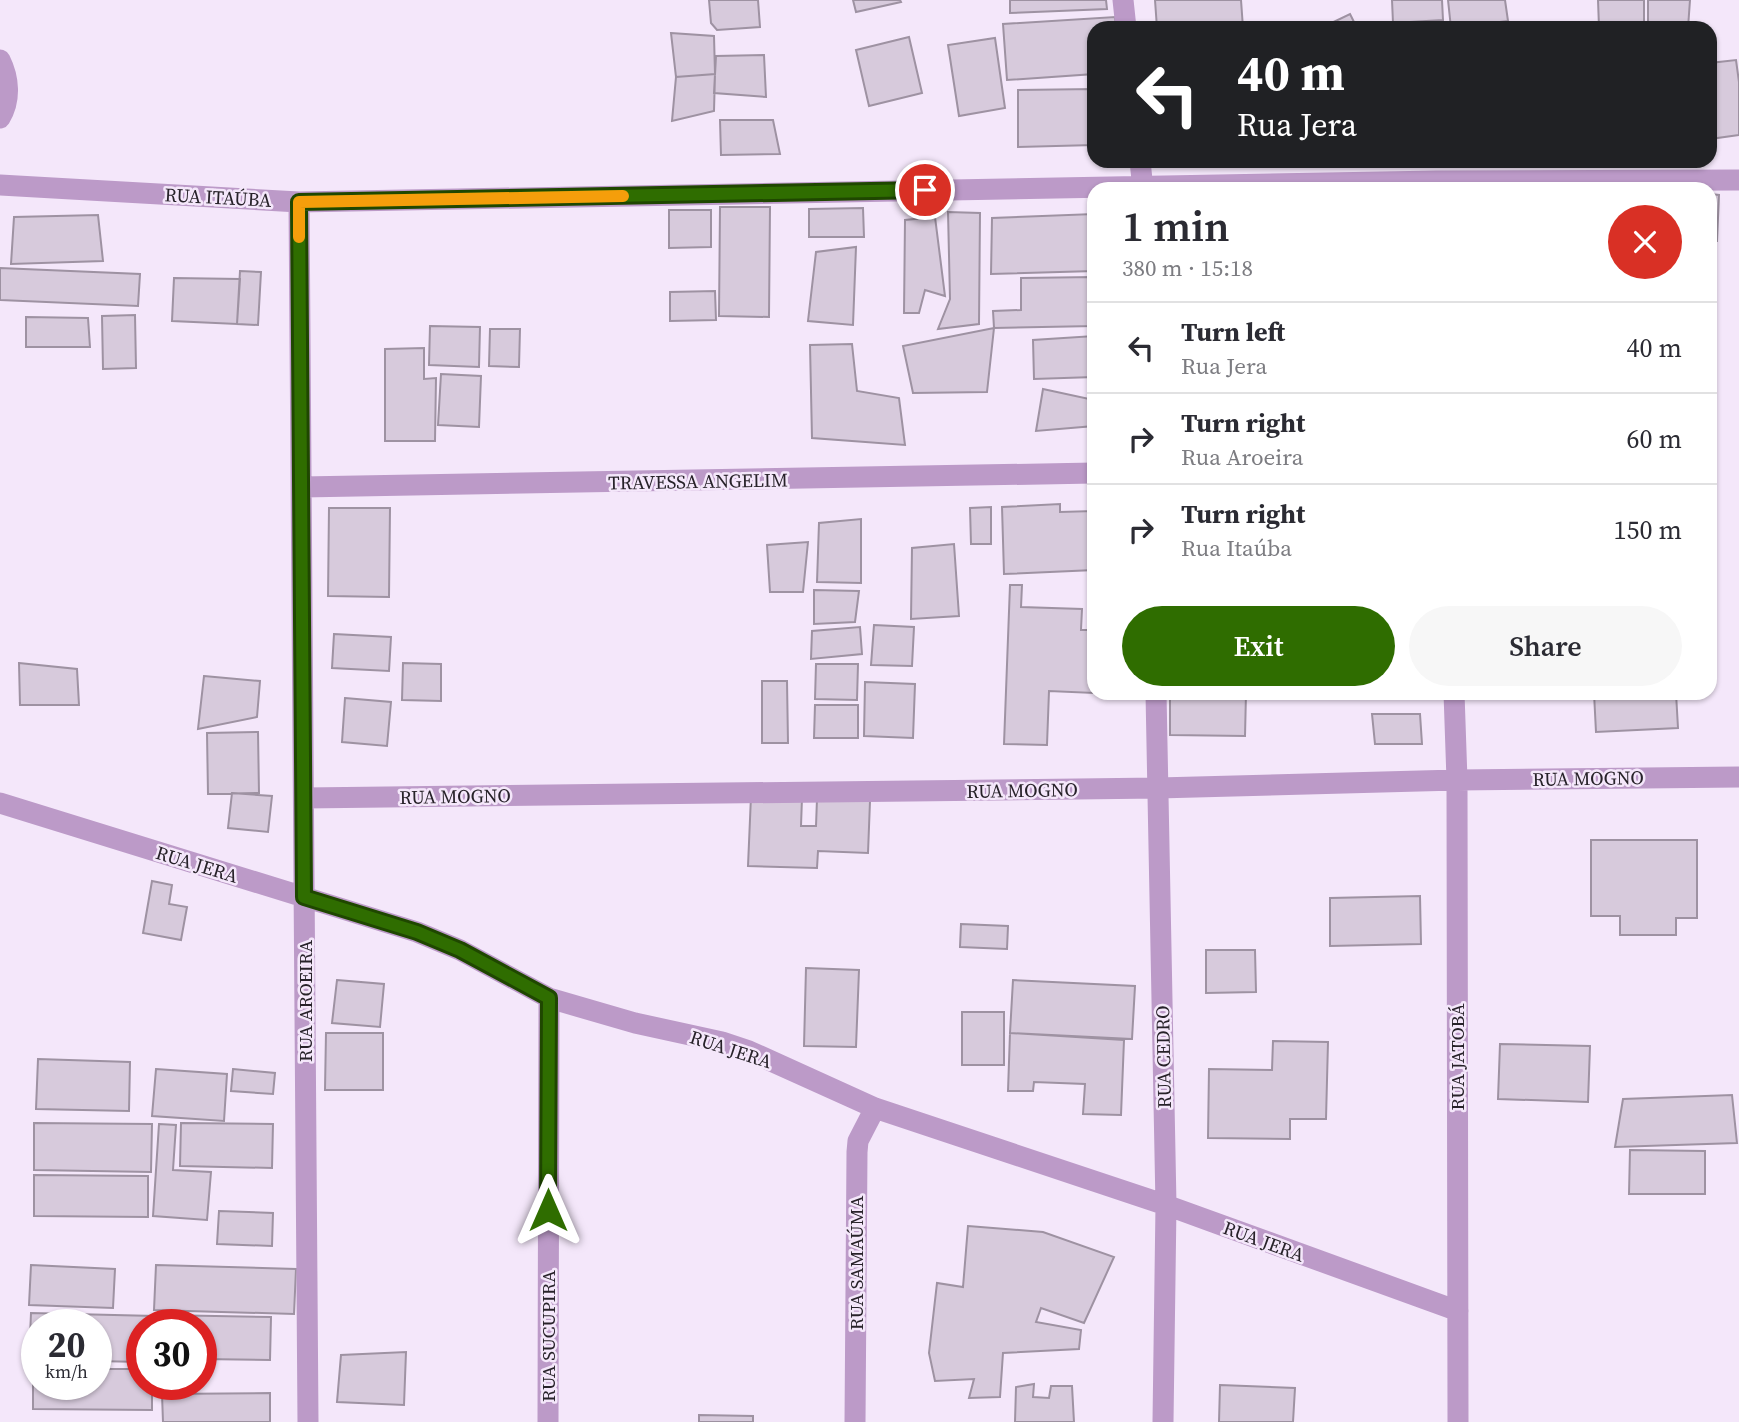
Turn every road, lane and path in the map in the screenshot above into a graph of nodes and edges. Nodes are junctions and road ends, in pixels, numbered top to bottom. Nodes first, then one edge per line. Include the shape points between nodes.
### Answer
1 (1123, 0) edge
2 (1125, 21) edge
3 (0, 60) edge
4 (0, 118) edge
5 (1739, 180) edge
6 (1618, 182) edge
7 (0, 185) edge
8 (1087, 188) edge
9 (299, 202) junction
10 (1087, 473) edge
11 (302, 488) junction
12 (1156, 700) edge
13 (1454, 700) edge
14 (1739, 777) edge
15 (1457, 780) junction
16 (1158, 788) junction
17 (304, 798) junction
18 (0, 803) edge
19 (304, 897) junction
20 (549, 998) junction
21 (875, 1108) junction
22 (1166, 1205) junction
23 (1458, 1311) junction
24 (308, 1422) edge
25 (548, 1422) edge
26 (855, 1422) edge
27 (1163, 1422) edge
28 (1458, 1422) edge

1 - 2 street
3 - 4 street via 9,86
5 - 6 street, RUA ITAÚBA
7 - 9 street, RUA ITAÚBA
8 - 9 street, RUA ITAÚBA
9 - 11 street, RUA AROEIRA
10 - 11 street, TRAVESSA ANGELIM
11 - 17 street, RUA AROEIRA
12 - 16 street, RUA CEDRO
13 - 15 street, RUA JATOBÁ
14 - 15 street, RUA MOGNO
15 - 16 street, RUA MOGNO
15 - 23 street, RUA JATOBÁ
16 - 17 street, RUA MOGNO
16 - 22 street, RUA CEDRO
17 - 19 street, RUA AROEIRA
18 - 19 street, RUA JERA
19 - 20 street, RUA JERA via 417,932
19 - 24 street, RUA AROEIRA
20 - 21 street, RUA JERA via 749,1051
20 - 25 street, RUA SUCUPIRA
21 - 22 street, RUA JERA
21 - 26 street, RUA SAMAÚMA via 857,1152
22 - 23 street, RUA JERA
22 - 27 street, RUA CEDRO
23 - 28 street, RUA JATOBÁ

